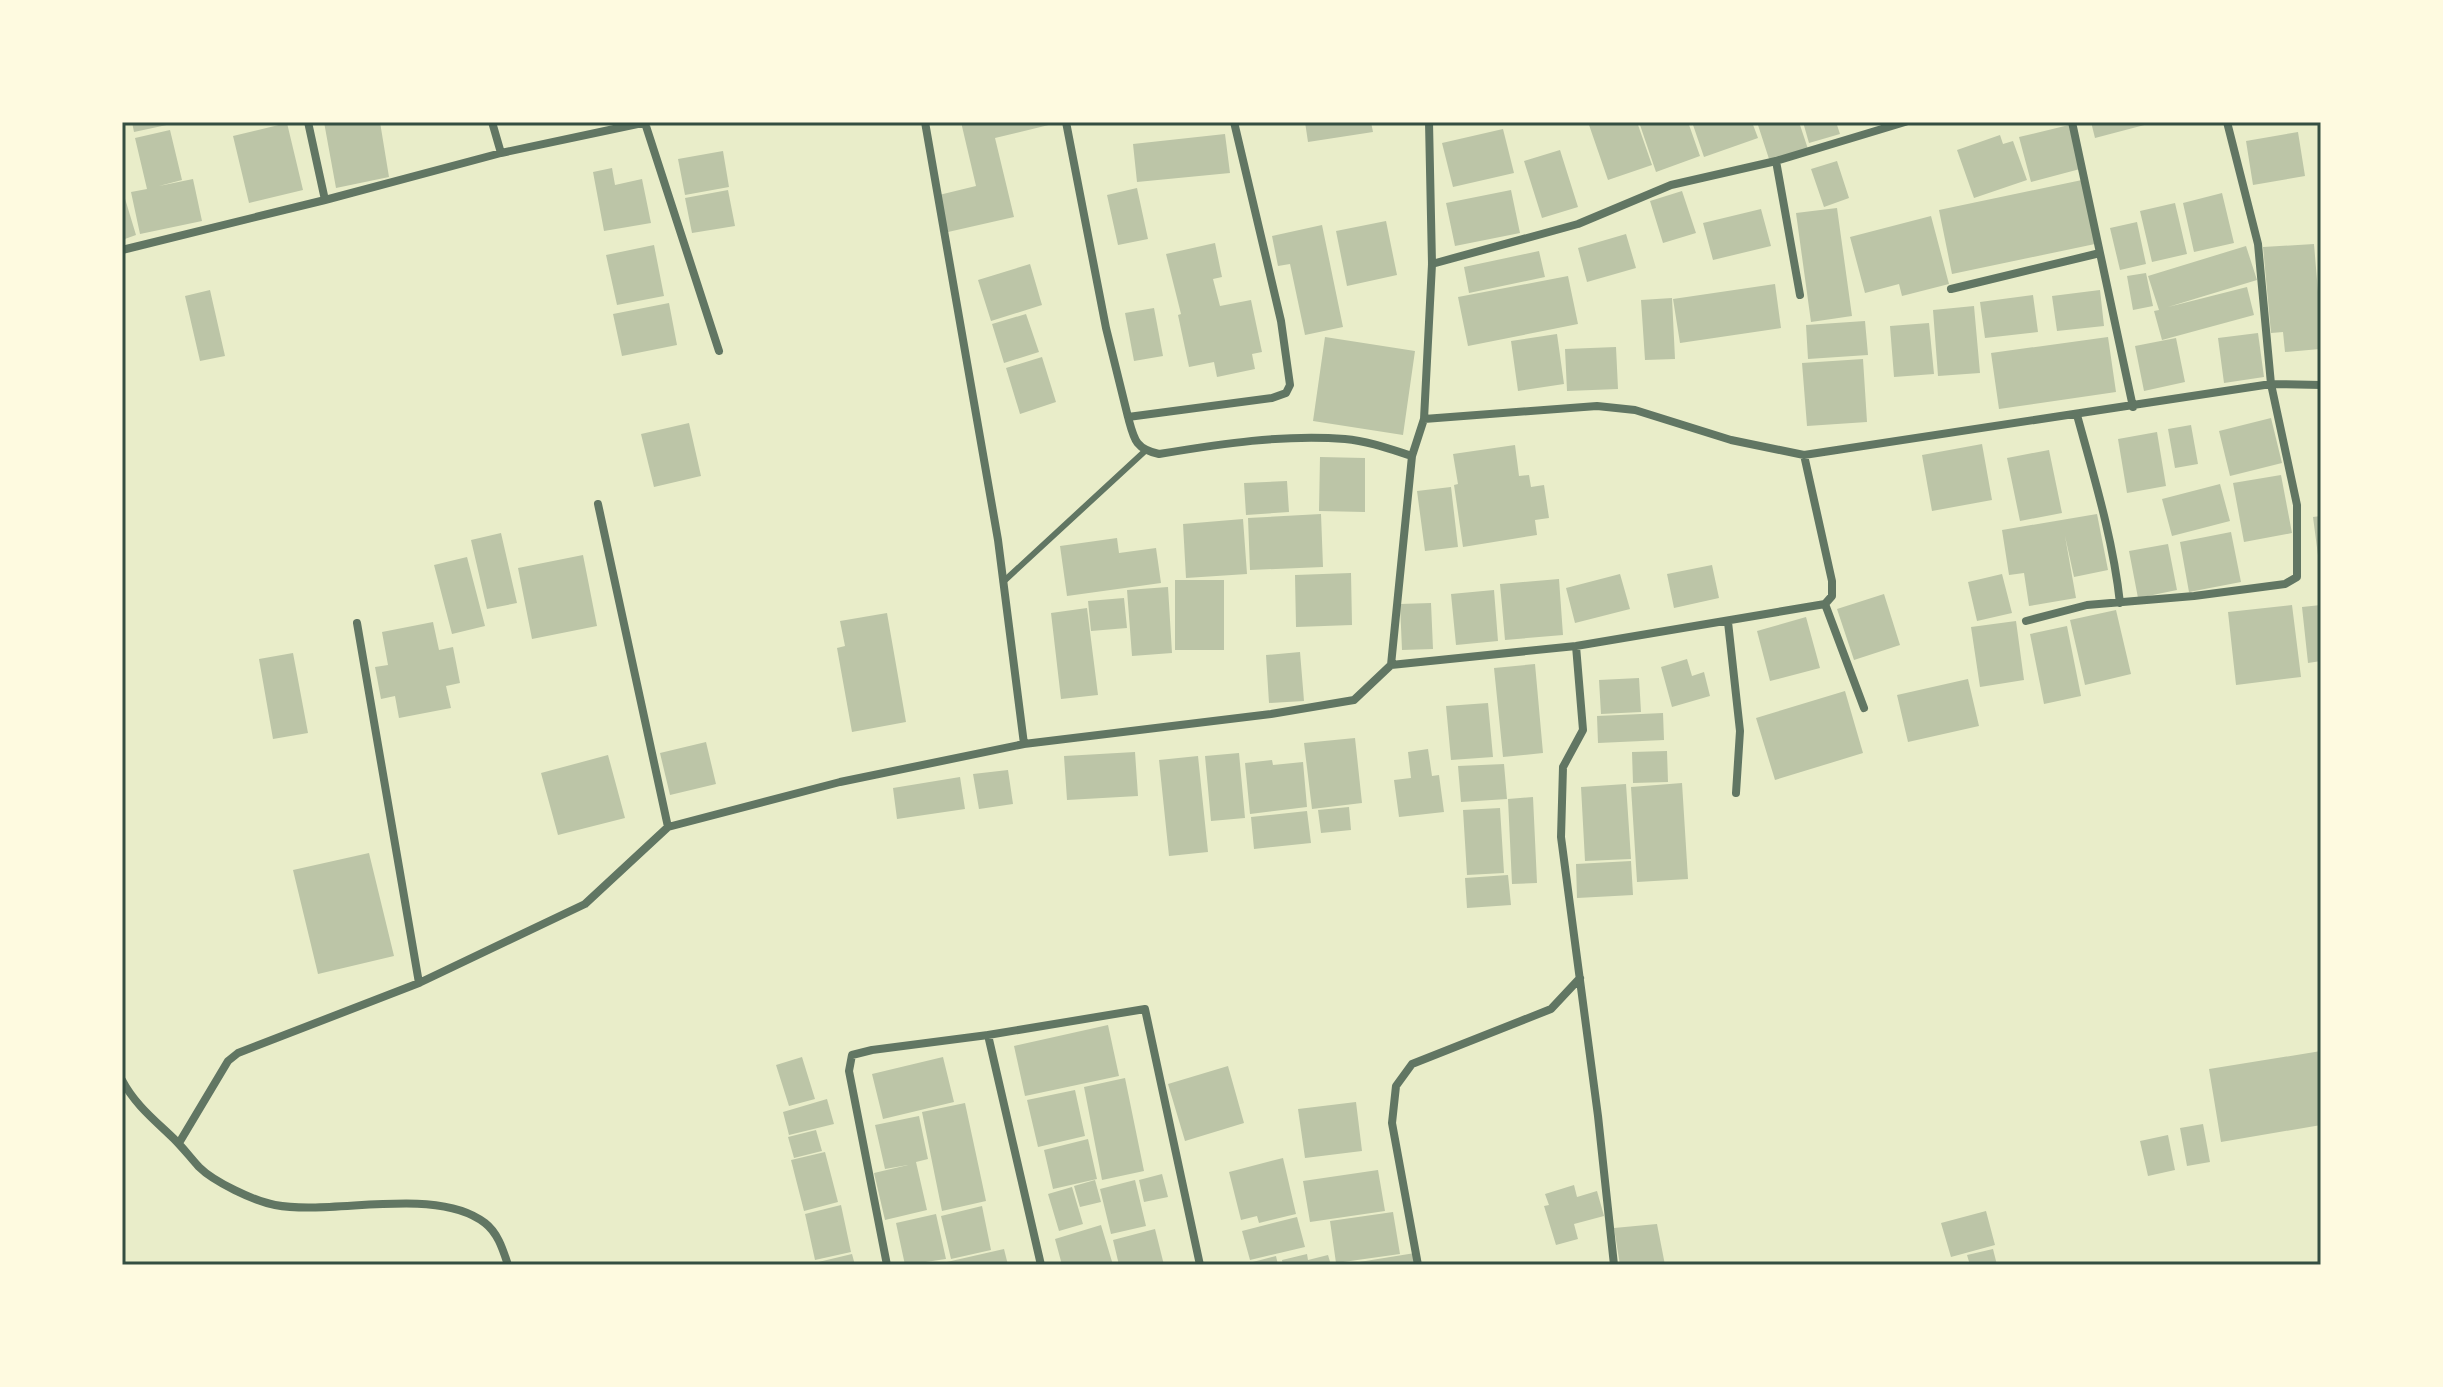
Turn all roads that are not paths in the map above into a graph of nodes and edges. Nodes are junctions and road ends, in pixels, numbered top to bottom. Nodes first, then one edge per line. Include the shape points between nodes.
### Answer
1 (308, 122) edge
2 (492, 122) edge
3 (646, 122) edge
4 (925, 122) edge
5 (1066, 122) edge
6 (1234, 122) edge
7 (1429, 122) edge
8 (1905, 122) edge
9 (2072, 122) edge
10 (2227, 122) edge
11 (501, 153) junction
12 (1776, 161) junction
13 (325, 200) junction
14 (122, 250) edge
15 (2100, 253) junction
16 (1432, 264) junction
17 (1951, 289) dead end
18 (1800, 295) dead end
19 (719, 351) dead end
20 (2271, 384) junction
21 (2321, 385) edge
22 (2133, 407) junction
23 (2077, 415) junction
24 (1128, 417) junction
25 (1424, 419) junction
26 (1145, 451) junction
27 (1804, 455) junction
28 (1412, 456) junction
29 (598, 504) dead end
30 (1003, 582) junction
31 (2120, 603) junction
32 (1825, 604) junction
33 (2026, 621) dead end
34 (1728, 622) junction
35 (357, 623) dead end
36 (1576, 646) junction
37 (1391, 665) junction
38 (1864, 708) dead end
39 (1024, 744) junction
40 (1736, 793) dead end
41 (668, 827) junction
42 (1580, 978) junction
43 (419, 983) junction
44 (988, 1035) junction
45 (122, 1080) edge
46 (179, 1143) junction
47 (508, 1265) edge
48 (887, 1265) edge
49 (1041, 1265) edge
50 (1200, 1265) edge
51 (1418, 1265) edge
52 (1614, 1265) edge

1 - 13 street
2 - 11 street
3 - 11 street
3 - 19 street
4 - 30 street
5 - 24 street
6 - 24 street via 1281,321 1290,385 1286,393 1272,398
7 - 16 street
8 - 12 street
9 - 15 street
10 - 20 street via 2258,244
11 - 13 street
12 - 16 street via 1671,185 1578,224
12 - 18 street
13 - 14 street
15 - 17 street
15 - 22 street
16 - 25 street
20 - 21 street
20 - 22 street
20 - 31 street via 2297,505 2297,577 2285,584
22 - 23 street
23 - 27 street
23 - 31 street via 2100,497
24 - 26 street via 1134,439
25 - 27 street via 1597,406 1635,410 1731,440
25 - 28 street
26 - 28 street via 1159,454 1259,439 1347,439
26 - 30 lane
27 - 32 street via 1832,581 1832,596
28 - 37 street
29 - 41 street
30 - 39 street
31 - 33 street via 2087,605
32 - 34 street
32 - 38 street
34 - 36 street
34 - 40 street via 1740,731
35 - 43 street
36 - 37 street
36 - 42 street via 1583,730 1563,767 1561,837
37 - 39 street via 1354,700
39 - 41 street via 840,782
41 - 43 street via 585,904
42 - 51 street via 1551,1009 1412,1064 1396,1086 1392,1123
42 - 52 street
43 - 46 street via 238,1053
44 - 48 street via 852,1055 849,1071
44 - 49 street
44 - 50 street via 1145,1009
45 - 46 street via 131,1098
46 - 47 street via 201,1169 274,1205 430,1204 462,1211 486,1223 501,1243

